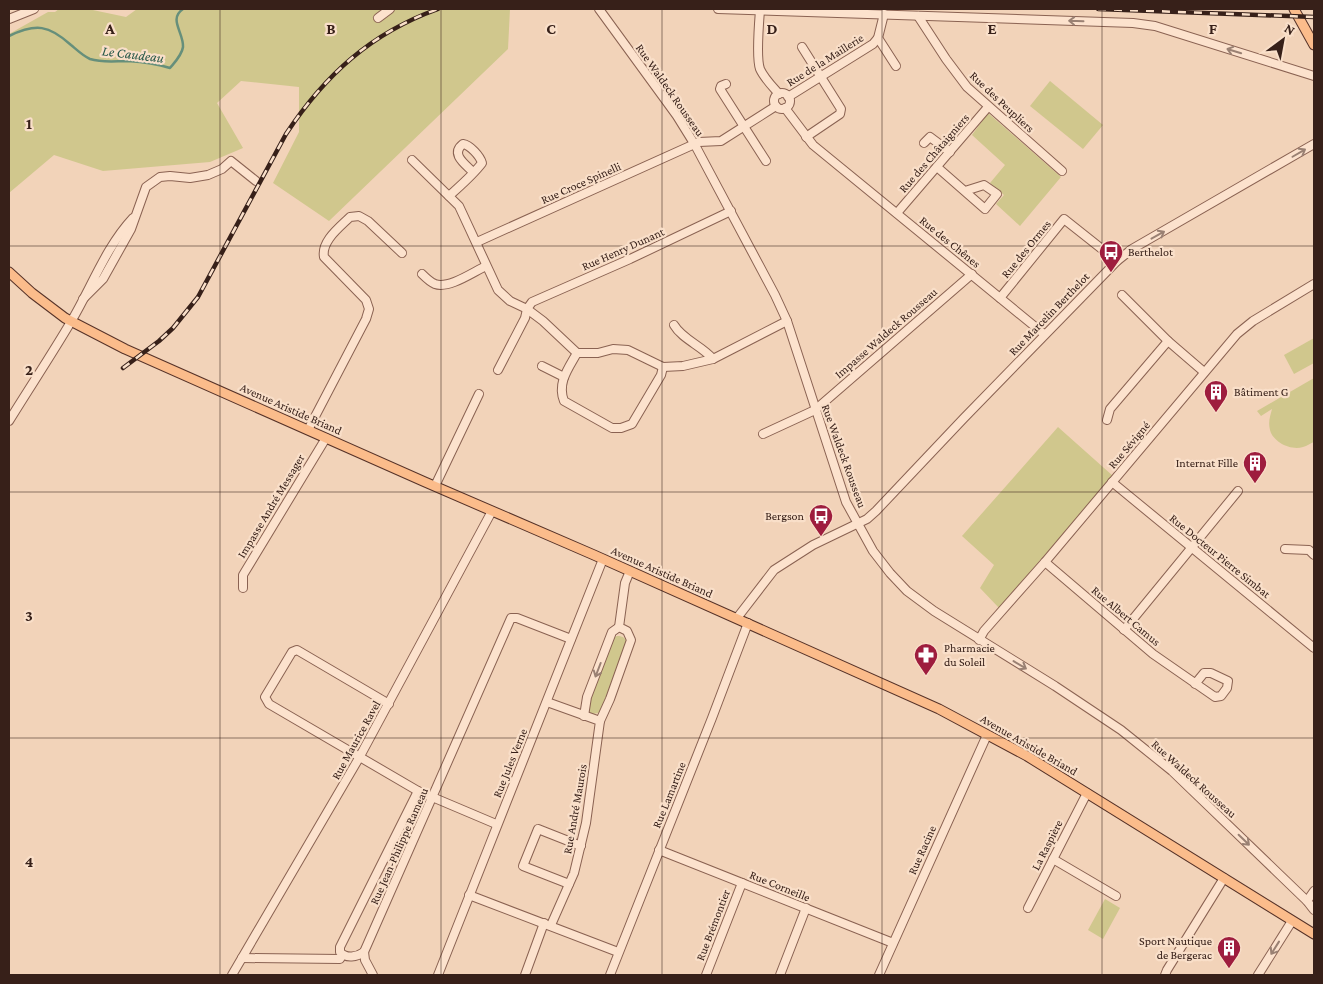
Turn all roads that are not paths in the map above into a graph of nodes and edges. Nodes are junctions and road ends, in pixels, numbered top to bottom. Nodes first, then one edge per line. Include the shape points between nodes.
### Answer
1 (34, 9) edge
2 (390, 9) edge
3 (601, 9) edge
4 (718, 9) edge
5 (1294, 9) edge
6 (760, 10) junction
7 (884, 14) junction
8 (918, 16) junction
9 (378, 18) dead end
10 (9, 19) edge
11 (878, 38) junction
12 (1314, 45) edge
13 (802, 48) dead end
14 (896, 66) dead end
15 (1314, 76) edge
16 (820, 77) junction
17 (726, 84) dead end
18 (779, 94) junction
19 (788, 97) junction
20 (776, 106) junction
21 (786, 108) junction
22 (988, 108) junction
23 (744, 127) junction
24 (806, 137) junction
25 (924, 143) dead end
26 (1314, 144) edge
27 (695, 145) junction
28 (950, 152) junction
29 (412, 160) dead end
30 (766, 161) dead end
31 (937, 167) junction
32 (474, 172) dead end
33 (1062, 172) dead end
34 (256, 182) dead end
35 (965, 191) dead end
36 (449, 196) junction
37 (731, 211) junction
38 (897, 213) junction
39 (477, 242) junction
40 (402, 253) dead end
41 (1117, 261) junction
42 (486, 266) junction
43 (9, 272) edge
44 (422, 274) dead end
45 (972, 274) junction
46 (1314, 284) edge
47 (1122, 295) dead end
48 (1000, 298) junction
49 (527, 309) junction
50 (72, 321) junction
51 (787, 321) junction
52 (674, 324) dead end
53 (1044, 334) junction
54 (1168, 341) junction
55 (576, 353) junction
56 (713, 359) junction
57 (542, 366) dead end
58 (663, 366) junction
59 (498, 370) dead end
60 (1204, 372) junction
61 (564, 378) junction
62 (479, 394) dead end
63 (815, 410) junction
64 (1107, 420) dead end
65 (9, 421) edge
66 (308, 430) junction
67 (763, 434) dead end
68 (326, 438) junction
69 (1112, 482) junction
70 (435, 486) junction
71 (1238, 491) dead end
72 (492, 511) junction
73 (857, 524) junction
74 (1191, 548) junction
75 (1285, 549) dead end
76 (1314, 554) edge
77 (603, 559) junction
78 (1045, 562) junction
79 (630, 571) junction
80 (243, 588) dead end
81 (737, 618) junction
82 (748, 623) junction
83 (619, 627) junction
84 (1124, 630) junction
85 (571, 638) junction
86 (979, 640) junction
87 (1314, 648) edge
88 (1195, 684) dead end
89 (547, 702) junction
90 (389, 704) junction
91 (584, 716) junction
92 (600, 721) junction
93 (987, 735) junction
94 (359, 758) junction
95 (418, 791) junction
96 (1087, 793) junction
97 (432, 797) junction
98 (496, 824) junction
99 (581, 846) junction
100 (659, 850) junction
101 (1053, 859) junction
102 (1224, 878) junction
103 (742, 882) junction
104 (569, 884) junction
105 (1314, 891) edge
106 (469, 895) junction
107 (1116, 896) dead end
108 (1307, 901) junction
109 (806, 908) junction
110 (1028, 908) dead end
111 (1314, 910) edge
112 (1292, 921) junction
113 (548, 924) junction
114 (1314, 934) edge
115 (893, 943) junction
116 (364, 952) junction
117 (618, 952) junction
118 (342, 954) junction
119 (242, 958) junction
120 (232, 975) edge
121 (373, 975) edge
122 (438, 975) edge
123 (525, 975) edge
124 (610, 975) edge
125 (706, 975) edge
126 (780, 975) edge
127 (879, 975) edge
128 (1165, 975) edge
129 (1258, 975) edge

1 - 10 street
2 - 9 street
3 - 27 street, Rue Waldeck Rousseau
4 - 6 street
5 - 12 main road
6 - 7 street
6 - 18 street via 760,69
7 - 8 street
7 - 11 street, Rue de la Maillerie
15 -> 8 street via 1155,26
8 - 22 street, Rue des Peupliers via 967,87
11 - 14 street
11 - 16 street, Rue de la Maillerie
13 - 16 street
16 - 19 street, Rue de la Maillerie
16 - 24 street via 841,109 840,114
17 - 23 street via 720,89
18 - 19 street
18 - 20 street via 774,99
19 - 21 street
20 - 21 street
20 - 23 street
21 - 24 street, Rue des Chênes
22 - 28 street, Rue des Châtaigniers
22 - 33 street, Rue des Peupliers
23 - 27 street via 721,141
23 - 30 street
24 - 38 street, Rue des Chênes
25 - 28 street via 930,137
41 -> 26 street, Rue Marcelin Berthelot
27 - 37 street, Rue Waldeck Rousseau
27 - 39 street, Rue Croce Spinelli
28 - 31 street, Rue des Châtaigniers
29 - 36 street
31 - 35 street
31 - 38 street, Rue des Châtaigniers
32 - 36 street
34 - 50 street via 231,162 208,175 190,178 170,176 146,187 135,216 122,231
36 - 39 street via 459,206
37 - 49 street, Rue Henry Dunant via 532,302
37 - 51 street, Rue Waldeck Rousseau
38 - 45 street, Rue des Chênes
39 - 42 street
40 - 66 street via 359,216 350,217 327,242 324,257 366,300 369,309
41 - 48 street, Rue des Ormes via 1064,219
41 - 53 street, Rue Marcelin Berthelot
42 - 44 street via 441,286
42 - 49 street via 498,290 510,301
43 - 50 main road, Avenue Aristide Briand
45 - 48 street, Rue des Chênes
45 - 63 street, Impasse Waldeck Rousseau
46 - 60 street, Rue Sévigné via 1253,320
47 - 54 street
48 - 53 street, Rue des Chênes
49 - 55 street
49 - 59 street
50 - 65 street
50 - 66 main road, Avenue Aristide Briand via 125,349
51 - 56 street
51 - 63 street, Rue Waldeck Rousseau
52 - 56 street via 678,331
53 - 73 street, Rue Marcelin Berthelot via 876,510
54 - 60 street
54 - 64 street via 1110,409
55 - 58 street via 628,350
55 - 61 street
56 - 58 street via 683,366
57 - 61 street
58 - 61 street via 632,424 621,428 612,428 564,401 561,393
60 - 69 street, Rue Sévigné
62 - 70 street
63 - 67 street, Impasse Waldeck Rousseau
63 - 73 street, Rue Waldeck Rousseau via 846,502
66 - 68 main road, Avenue Aristide Briand
68 - 70 main road, Avenue Aristide Briand
68 - 80 street, Impasse André Messager via 243,574
69 - 74 street, Rue Docteur Pierre Simbat
69 - 78 street, Rue Sévigné
70 - 72 main road, Avenue Aristide Briand
71 - 74 street
72 - 77 main road, Avenue Aristide Briand
72 - 90 street, Rue Maurice Ravel
73 - 81 street, Rue Marcelin Berthelot via 813,545 774,570
73 - 86 street, Rue Waldeck Rousseau via 873,551 908,591
74 - 84 street
74 - 87 street, Rue Docteur Pierre Simbat
75 - 76 street via 1309,550
77 - 79 main road, Avenue Aristide Briand
77 - 85 street, Rue Jules Verne
78 - 84 street, Rue Albert Camus
78 - 86 street, Rue Sévigné
79 - 81 main road, Avenue Aristide Briand
79 - 83 street via 625,583
81 - 82 main road, Avenue Aristide Briand
82 - 93 main road, Avenue Aristide Briand via 939,709
82 - 100 street, Rue Lamartine
83 -> 91 street via 612,632 587,697
83 - 92 street, Rue André Maurois via 627,631 631,640
84 - 88 street, Rue Albert Camus
85 - 89 street, Rue Jules Verne
85 - 97 street, Rue Jean-Philippe Rameau via 511,618
86 -> 108 street, Rue Waldeck Rousseau via 1121,730 1172,771
89 - 91 street
89 - 98 street, Rue Jules Verne
90 - 94 street, Rue Maurice Ravel
90 - 94 street via 297,650 292,652 265,697 269,704
91 - 92 street
92 - 99 street, Rue André Maurois
93 - 96 main road, Avenue Aristide Briand
93 - 115 street, Rue Racine
94 - 95 street
94 - 119 street, Rue Maurice Ravel
95 - 97 street
95 - 118 street, Rue Jean-Philippe Rameau via 340,947
96 - 101 street, La Raspière
96 - 102 main road, Avenue Aristide Briand
97 - 98 street
97 - 116 street, Rue Jean-Philippe Rameau
98 - 106 street, Rue Jules Verne
99 - 104 street, Rue André Maurois
99 - 104 street via 538,829 523,866
100 - 103 street, Rue Corneille
100 - 117 street, Rue Lamartine
101 - 107 street
101 - 110 street, La Raspière
102 - 112 main road, Avenue Aristide Briand
102 - 128 street
103 - 109 street, Rue Corneille
103 - 125 street, Rue Brémontier
104 - 113 street, Rue André Maurois
105 - 108 street
106 - 113 street
106 - 122 street, Rue Jules Verne
108 - 111 street, Rue Waldeck Rousseau
109 - 115 street, Rue Corneille
109 - 126 street
112 - 114 main road, Avenue Aristide Briand
112 -> 129 street
113 - 117 street
113 - 123 street, Rue André Maurois
115 - 127 street, Rue Racine
116 - 118 street via 359,956
116 - 121 street
117 - 124 street, Rue Lamartine
118 - 119 street via 340,959
119 - 120 street, Rue Maurice Ravel

